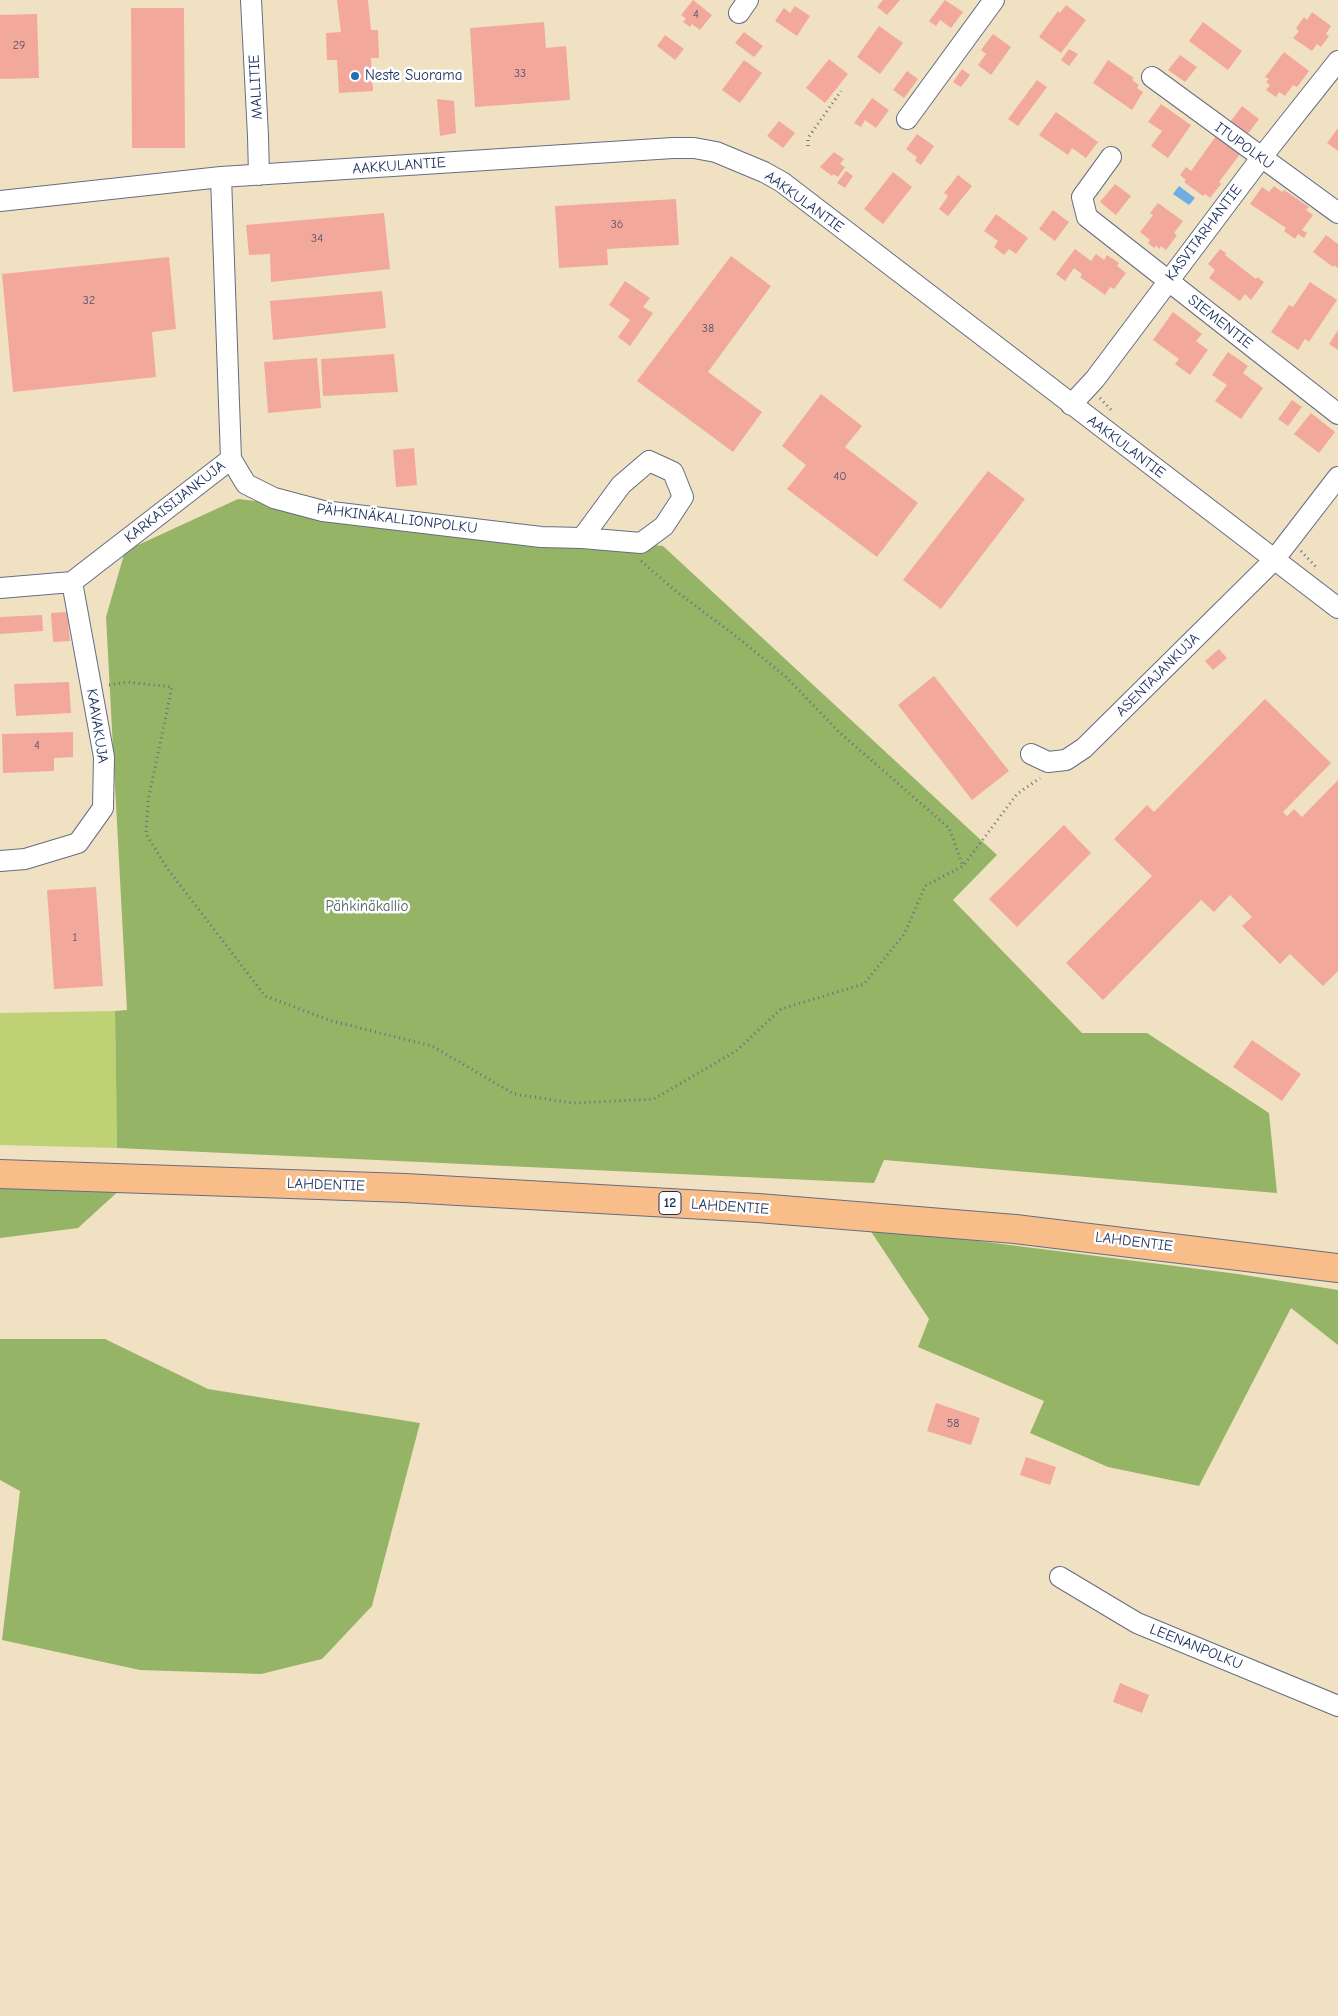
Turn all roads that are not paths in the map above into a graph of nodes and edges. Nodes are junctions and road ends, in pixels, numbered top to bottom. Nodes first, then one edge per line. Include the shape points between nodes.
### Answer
1 (251, 0) edge
2 (994, 0) edge
3 (1338, 61) edge
4 (1152, 77) dead end
5 (907, 119) dead end
6 (1110, 157) dead end
7 (1261, 158) junction
8 (259, 175) junction
9 (221, 177) junction
10 (0, 201) edge
11 (1338, 213) edge
12 (1167, 281) junction
13 (1071, 405) junction
14 (1338, 414) edge
15 (231, 459) junction
16 (1338, 477) edge
17 (582, 538) junction
18 (1274, 560) junction
19 (72, 582) junction
20 (0, 588) edge
21 (1338, 608) edge
22 (1031, 754) dead end
23 (0, 861) edge
24 (0, 1174) edge
25 (1338, 1268) edge
26 (1060, 1577) dead end
27 (1338, 1706) edge

1 - 8 street, MALLITIE
2 - 5 street
3 - 7 street, KASVITARHANTIE
4 - 7 street, ITUPOLKU
6 - 12 street, SIEMENTIE via 1082,197 1087,217
7 - 11 street, ITUPOLKU
7 - 12 street, KASVITARHANTIE
8 - 9 street, AAKKULANTIE
8 - 13 street, AAKKULANTIE via 673,148 716,152 782,182
9 - 10 street, AAKKULANTIE
9 - 15 street, KARKAISIJANKUJA
12 - 13 street, KASVITARHANTIE
12 - 14 street, SIEMENTIE
13 - 18 street, AAKKULANTIE
15 - 17 street, PÄHKINÄKALLIONPOLKU via 246,484 274,498 323,511 541,537
15 - 19 street, KARKAISIJANKUJA
16 - 18 street, ASENTAJANKUJA
17 - 17 street, PÄHKINÄKALLIONPOLKU via 640,543 664,526 683,497 673,472 649,461 621,484
18 - 21 street, AAKKULANTIE
18 - 22 street, ASENTAJANKUJA via 1084,748 1066,760 1048,762
19 - 20 street
19 - 23 street, KAAVAKUJA via 104,757 103,808 78,843 25,860
24 - 25 highway, LAHDENTIE / 12 via 405,1188 758,1208 1015,1229
26 - 27 street, LEENANPOLKU via 1137,1624

